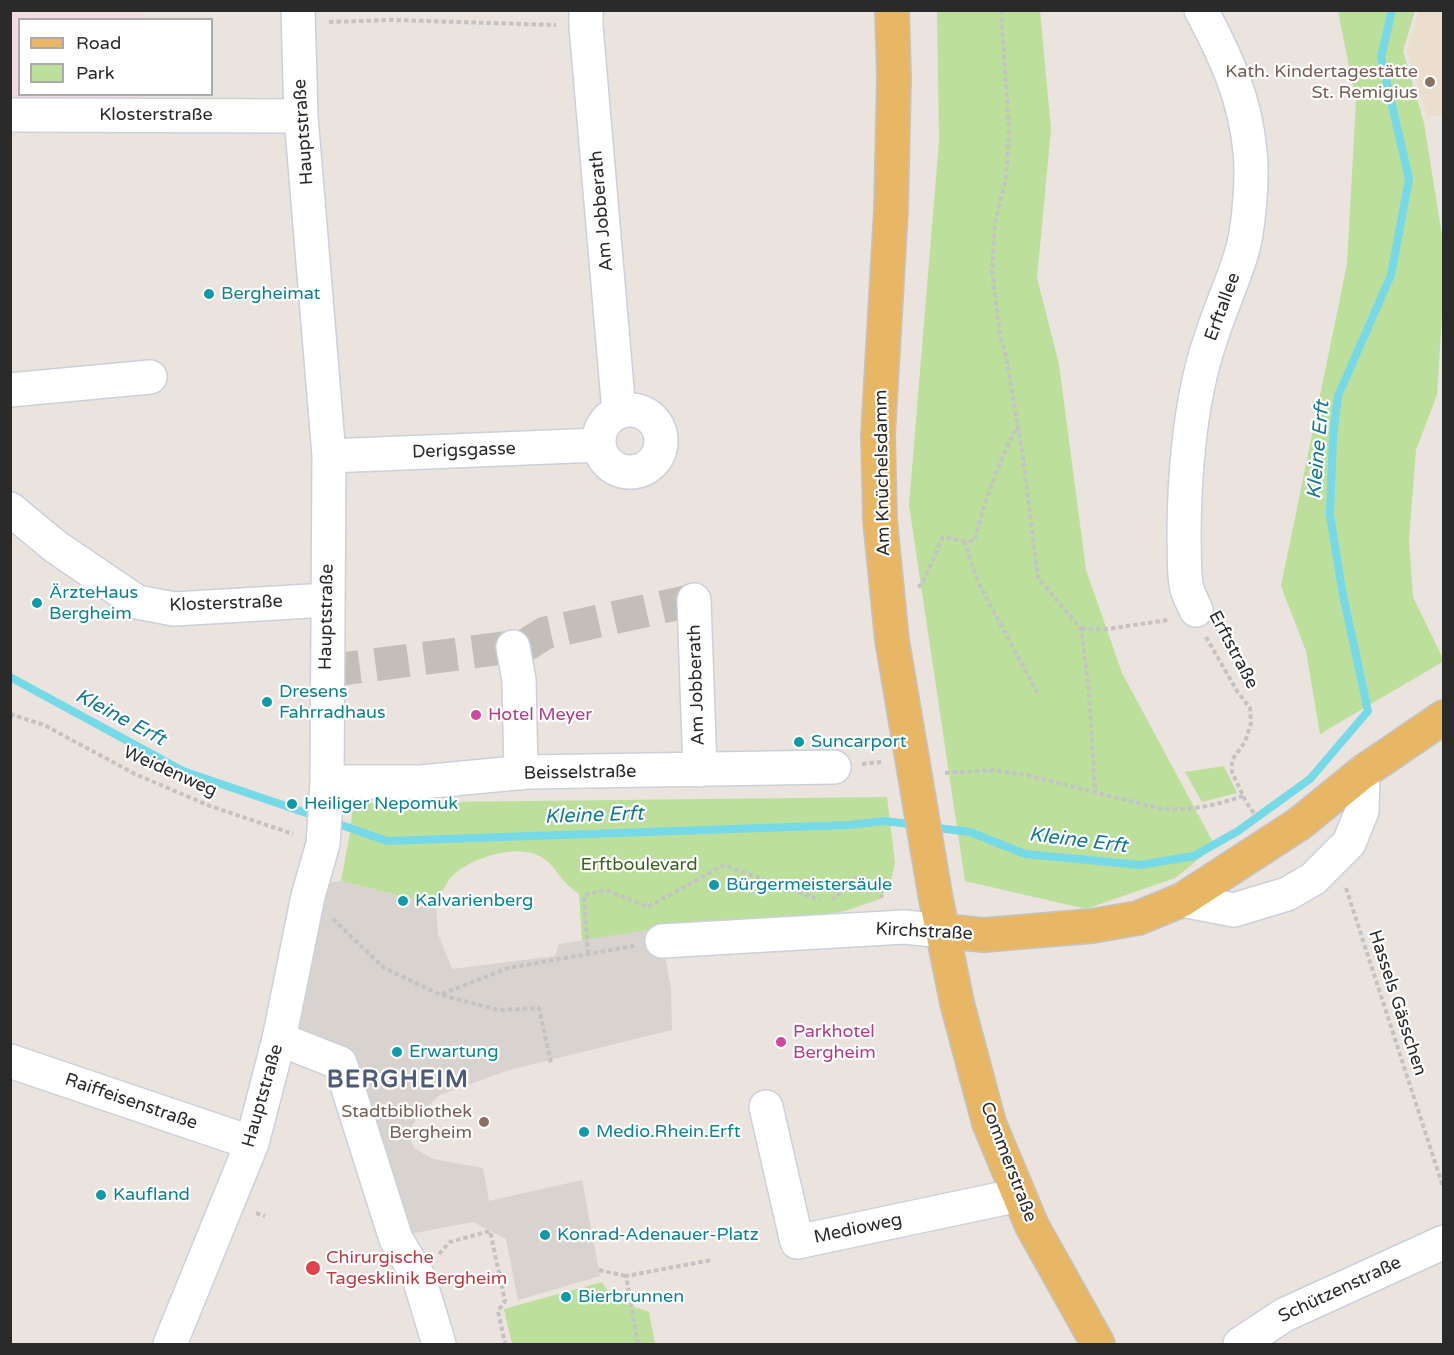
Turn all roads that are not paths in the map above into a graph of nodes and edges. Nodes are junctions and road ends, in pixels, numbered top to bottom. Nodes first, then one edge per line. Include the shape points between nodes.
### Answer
1 (892, 10) edge
2 (1202, 10) edge
3 (298, 17) edge
4 (586, 18) edge
5 (10, 115) edge
6 (301, 116) junction
7 (150, 377) dead end
8 (10, 390) edge
9 (619, 412) junction
10 (599, 445) junction
11 (329, 456) junction
12 (10, 509) edge
13 (327, 600) junction
14 (694, 600) dead end
15 (1196, 610) road end
16 (513, 647) dead end
17 (1443, 717) edge
18 (834, 767) road end
19 (700, 770) junction
20 (1363, 772) junction
21 (520, 773) junction
22 (327, 782) junction
23 (1182, 900) junction
24 (943, 931) junction
25 (662, 941) road end
26 (279, 1039) junction
27 (10, 1061) edge
28 (766, 1107) dead end
29 (252, 1143) junction
30 (1019, 1196) junction
31 (1443, 1242) edge
32 (170, 1344) edge
33 (439, 1344) edge
34 (1098, 1344) edge
35 (1240, 1344) edge

1 - 24 main road, Am Knüchelsdamm via 891,210 878,435 880,520 888,605 912,766
2 - 15 street, Erftallee via 1232,70 1251,153 1242,253 1209,343 1190,445 1184,507 1185,563 1187,588
3 - 6 street, Hauptstraße
4 - 9 street, Am Jobberath
5 - 6 street, Klosterstraße
6 - 11 street, Hauptstraße
7 - 8 street
9 - 10 street via 604,425
9 - 10 street via 630,410 648,415 656,422 660,451 644,469 625,472 606,461
10 - 11 street, Derigsgasse
11 - 13 street, Hauptstraße
12 - 13 street, Klosterstraße via 56,547 137,602 174,609
13 - 22 street, Hauptstraße
14 - 19 street, Am Jobberath
16 - 21 street via 519,680
17 - 20 main road, Kirchstraße
18 - 19 street, Beisselstraße
19 - 21 street, Beisselstraße
20 - 23 main road, Kirchstraße via 1299,824
20 - 23 street via 1362,811 1349,843 1313,879 1287,894 1234,910
21 - 22 street, Beisselstraße via 421,782
22 - 26 street, Hauptstraße via 323,844 308,896
23 - 24 main road, Kirchstraße via 1138,918 1092,926 984,935
24 - 25 street, Kirchstraße via 904,927
24 - 30 main road, Commerstraße via 957,1003 989,1123
26 - 29 street, Hauptstraße
26 - 33 street via 340,1063 396,1239 419,1278
27 - 29 street, Raiffeisenstraße
28 - 30 street, Medioweg via 797,1242
29 - 32 street, Hauptstraße
30 - 34 main road, Commerstraße
31 - 35 street, Schützenstraße via 1284,1315

